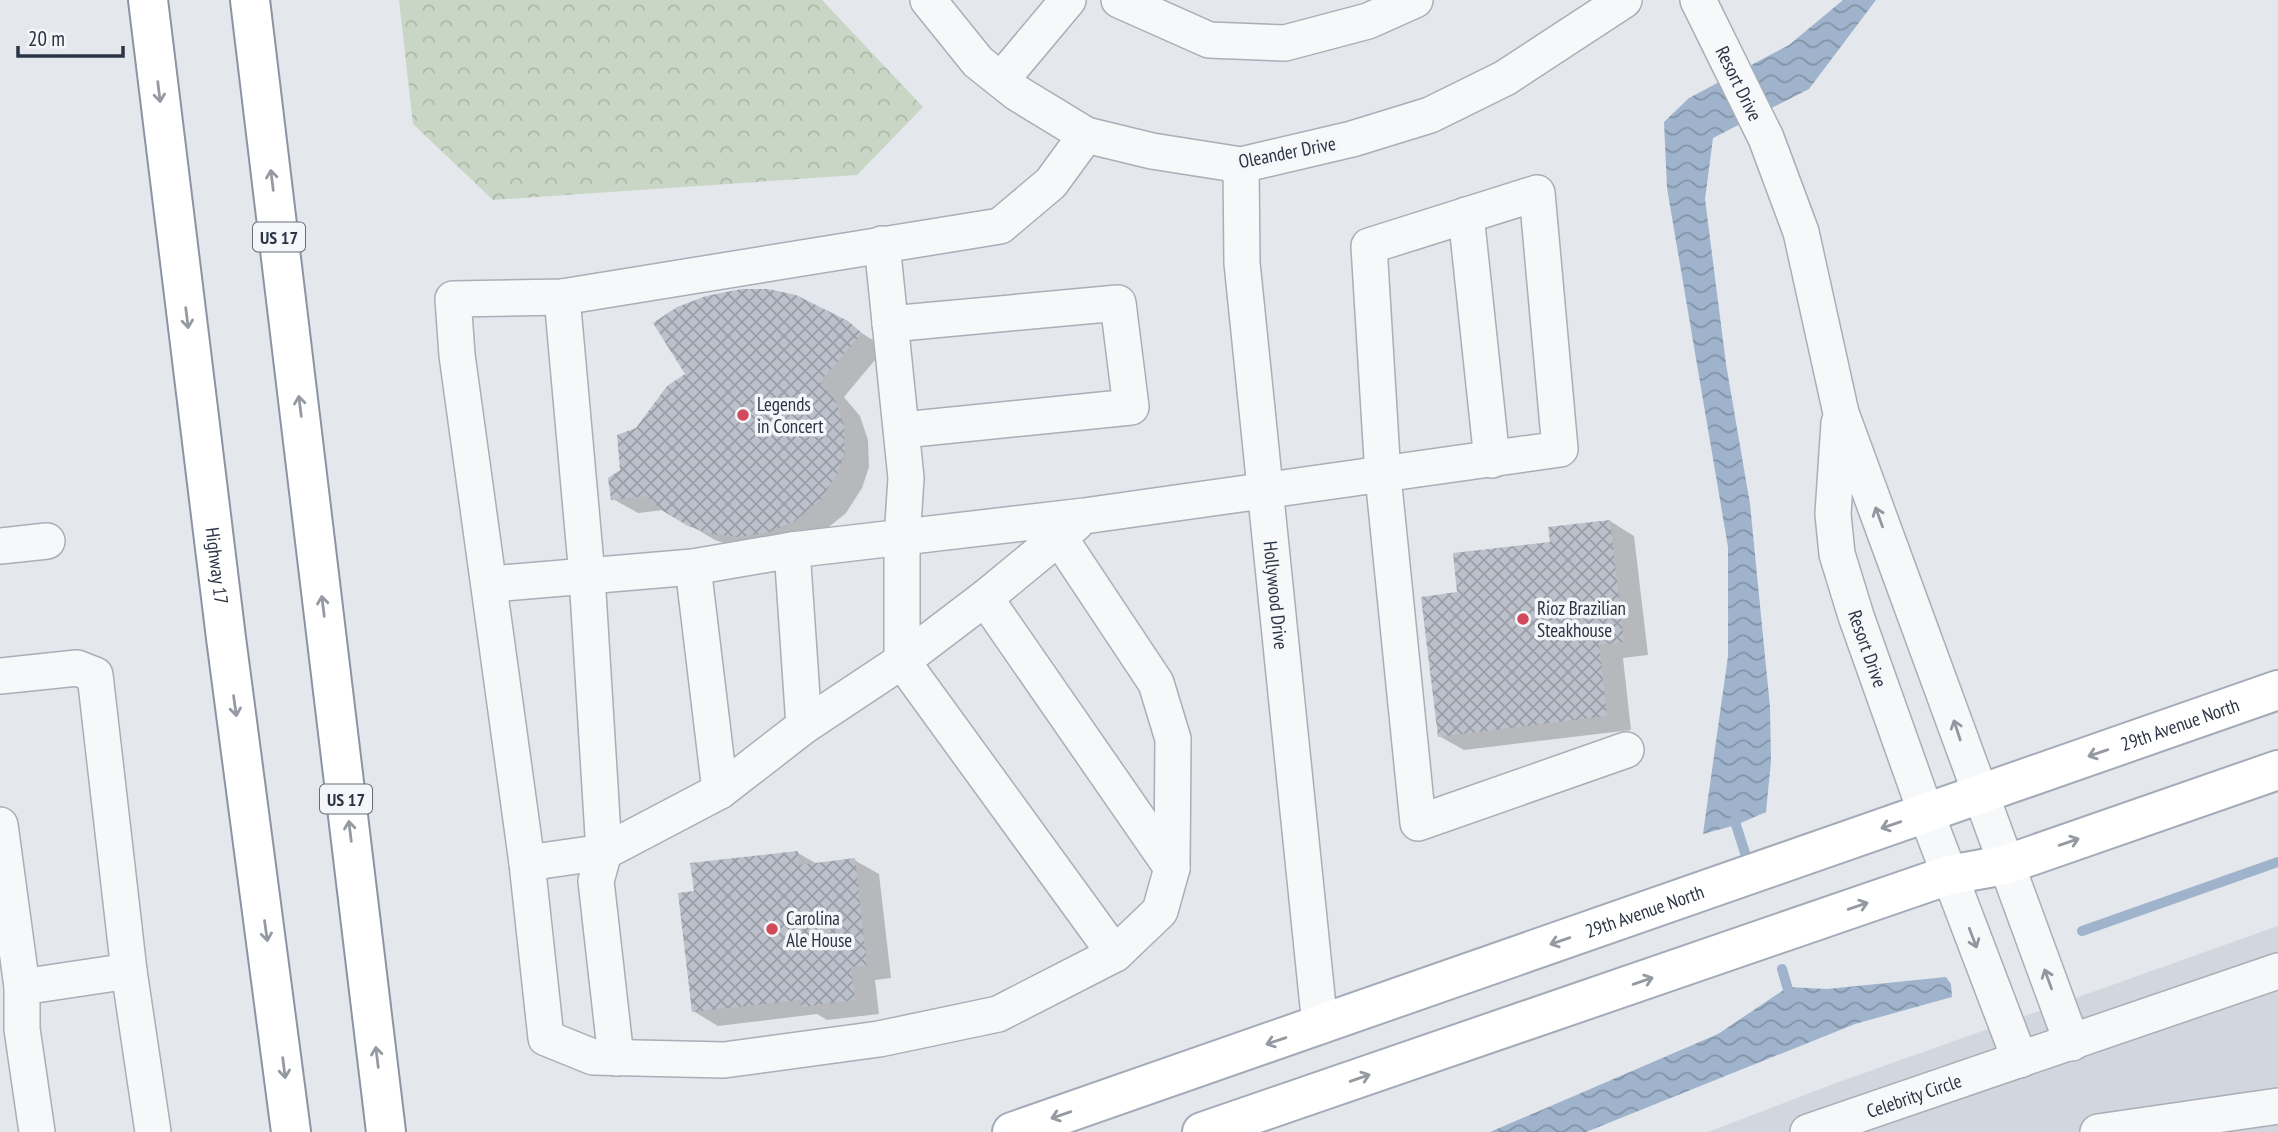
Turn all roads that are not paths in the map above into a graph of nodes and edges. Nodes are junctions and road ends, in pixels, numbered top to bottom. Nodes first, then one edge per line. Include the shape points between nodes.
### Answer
1 (148, 0) edge
2 (250, 0) edge
3 (928, 0) edge
4 (1068, 0) edge
5 (1119, 0) edge
6 (1415, 0) edge
7 (1624, 0) edge
8 (1698, 0) edge
9 (1001, 80) junction
10 (1086, 135) junction
11 (1241, 164) junction
12 (1466, 215) junction
13 (883, 244) junction
14 (562, 298) junction
15 (890, 324) junction
16 (1840, 413) junction
17 (903, 430) junction
18 (1492, 460) junction
19 (1383, 476) junction
20 (1263, 490) junction
21 (1071, 527) junction
22 (902, 539) junction
23 (47, 541) dead end
24 (0, 546) edge
25 (792, 550) junction
26 (693, 567) junction
27 (587, 576) junction
28 (491, 584) junction
29 (985, 598) junction
30 (902, 661) junction
31 (0, 676) edge
32 (2278, 690) edge
33 (804, 726) junction
34 (1626, 750) dead end
35 (2278, 771) edge
36 (720, 791) junction
37 (1978, 795) junction
38 (1926, 813) junction
39 (0, 825) edge
40 (604, 852) junction
41 (527, 863) junction
42 (2005, 865) junction
43 (1172, 868) junction
44 (1949, 875) junction
45 (1115, 954) junction
46 (129, 971) junction
47 (2278, 971) edge
48 (22, 987) junction
49 (1320, 1026) junction
50 (2071, 1043) junction
51 (616, 1058) junction
52 (2020, 1060) junction
53 (2272, 1107) edge
54 (2156, 1127) edge
55 (388, 1130) edge
56 (37, 1132) edge
57 (153, 1132) edge
58 (291, 1132) edge
59 (1012, 1132) edge
60 (1202, 1132) edge
61 (1808, 1132) edge
62 (2098, 1132) edge
63 (2242, 1132) edge

1 -> 58 main road, Highway 17
55 -> 2 main road, US 17
3 - 9 street, Oleander Drive via 978,62
4 - 9 street
5 - 6 street via 1209,40 1285,43 1368,21
7 - 11 street, Oleander Drive via 1505,78 1430,115 1352,139
8 - 16 street, Resort Drive via 1766,138 1801,232
9 - 10 street, Oleander Drive
10 - 11 street, Oleander Drive via 1152,151
10 - 13 street via 1051,183 1000,226
11 - 20 street, Hollywood Drive via 1241,263
12 - 18 street
12 - 18 street via 1537,193 1560,449
12 - 19 street via 1369,246
13 - 14 street
13 - 15 street
14 - 27 street
14 - 28 street via 453,299
15 - 17 street
15 - 17 street via 1118,303 1131,407
37 -> 16 street, Resort Drive
16 - 38 street, Resort Drive via 1833,514 1837,554
17 - 22 street
18 - 19 street
19 - 20 street
19 - 34 street via 1418,823
20 - 21 street
20 - 49 street, Hollywood Drive
21 - 22 street
21 - 29 street
21 - 43 street via 1156,683 1173,739
22 - 25 street
22 - 30 street
23 - 24 street
25 - 26 street
25 - 33 street
26 - 27 street
26 - 36 street
27 - 28 street
27 - 40 street
28 - 41 street
29 - 30 street
29 - 43 street
30 - 33 street
30 - 45 street
31 - 46 street via 77,668 95,675
32 -> 37 main road, 29th Avenue North
33 - 36 street
42 -> 35 main road
36 - 40 street
37 - 38 main road, 29th Avenue North
37 - 42 street, Resort Drive
38 - 44 street, Resort Drive
38 -> 49 main road, 29th Avenue North
39 - 48 street
40 - 41 street
40 - 51 street via 596,881
41 - 51 street via 546,1038 593,1057
42 - 44 main road
50 -> 42 street
43 - 45 street via 1160,911
44 -> 52 street
60 -> 44 main road
45 - 51 street via 998,1014 958,1023 724,1060
46 - 48 street
46 - 57 street
47 - 50 street, Celebrity Circle
48 - 56 street via 22,1028
49 -> 59 main road, 29th Avenue North
50 - 52 street, Celebrity Circle
52 - 61 street, Celebrity Circle
53 - 54 street
53 - 63 street
54 - 62 street

